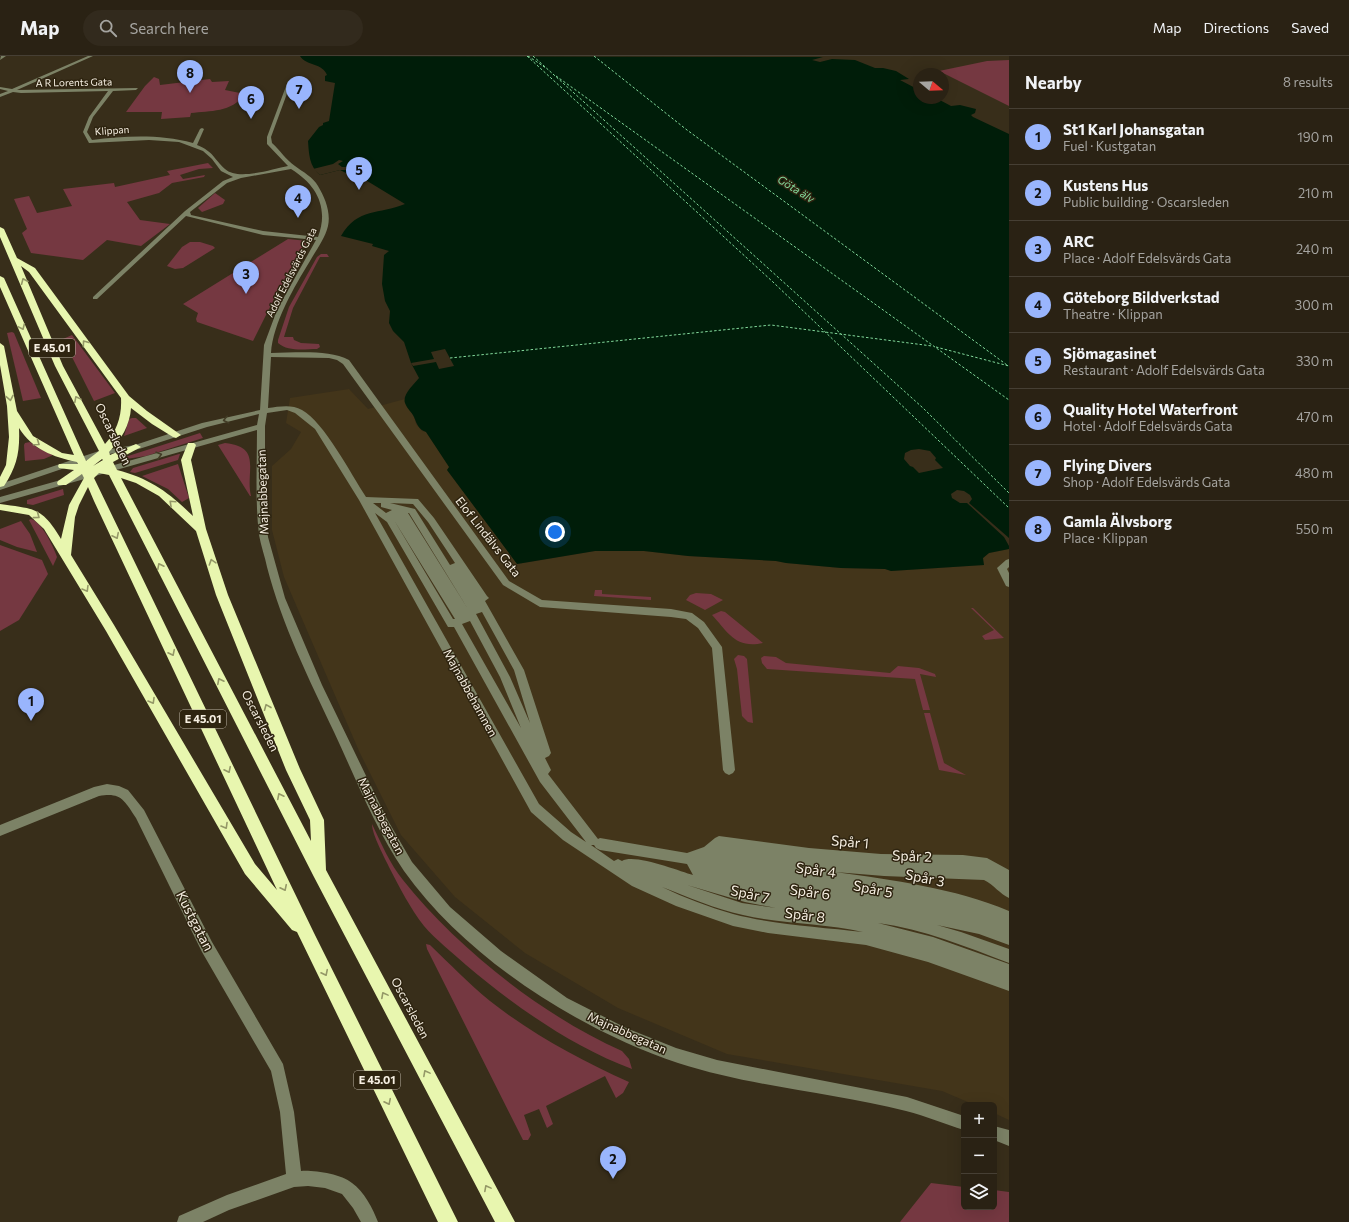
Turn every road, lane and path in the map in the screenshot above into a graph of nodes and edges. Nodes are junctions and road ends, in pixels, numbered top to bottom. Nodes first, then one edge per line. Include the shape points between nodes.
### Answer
1 (4, 56) edge
2 (91, 56) edge
3 (0, 59) edge
4 (290, 81) dead end
5 (0, 88) edge
6 (136, 89) dead end
7 (12, 90) junction
8 (111, 90) junction
9 (0, 96) edge
10 (202, 129) dead end
11 (194, 146) junction
12 (292, 167) junction
13 (240, 177) junction
14 (187, 212) junction
15 (0, 229) edge
16 (320, 239) junction
17 (14, 259) junction
18 (0, 278) edge
19 (95, 298) dead end
20 (0, 346) edge
21 (267, 355) junction
22 (126, 398) junction
23 (264, 411) junction
24 (13, 412) junction
25 (261, 426) junction
26 (176, 435) junction
27 (191, 445) junction
28 (136, 447) joint
29 (95, 465) junction
30 (63, 466) joint
31 (122, 466) joint
32 (62, 482) joint
33 (0, 484) edge
34 (0, 487) edge
35 (0, 500) edge
36 (363, 500) junction
37 (0, 507) edge
38 (201, 529) junction
39 (66, 556) junction
40 (1009, 562) edge
41 (1009, 584) edge
42 (471, 615) junction
43 (729, 770) dead end
44 (545, 772) junction
45 (0, 831) edge
46 (690, 858) junction
47 (605, 861) junction
48 (319, 872) junction
49 (1009, 879) edge
50 (1009, 892) edge
51 (1009, 917) edge
52 (1009, 927) edge
53 (308, 938) junction
54 (1009, 939) edge
55 (1009, 956) edge
56 (1009, 971) edge
57 (1009, 984) edge
58 (961, 1122) edge
59 (997, 1134) edge
60 (1009, 1138) edge
61 (294, 1179) junction
62 (185, 1222) edge
63 (370, 1222) edge
64 (448, 1222) edge
65 (505, 1222) edge

1 - 3 street
2 - 7 street
4 - 12 street, Adolf Edelsvärds Gata via 269,143
5 - 7 street, A R Lorents Gata
6 - 8 street, A R Lorents Gata
7 - 8 street, A R Lorents Gata
7 - 9 street
8 - 11 street, Klippan via 91,117 85,132 92,142 136,137
10 - 11 street
11 - 13 street, Klippan via 210,154 229,176
12 - 13 street
12 - 16 street, Adolf Edelsvärds Gata via 315,185 325,208 325,226
13 - 14 street via 225,182
14 - 16 street via 190,216 263,233
14 - 19 street
15 - 17 highway, Oscarsleden / E 45.01
16 - 21 street, Adolf Edelsvärds Gata via 280,310
22 -> 17 highway via 32,270
48 -> 17 highway, Oscarsleden / E 45.01 via 59,366
18 -> 53 highway, E 45.01 via 99,501
20 -> 24 highway
21 - 23 street, Adolf Edelsvärds Gata
21 - 43 street, Elof Lindälvs Gata via 329,356 346,362 506,583 519,592 540,603 671,613 689,616 701,625 717,647
22 - 26 highway via 140,412
22 - 29 highway via 126,414 120,431
23 - 25 street, Adolf Edelsvärds Gata
23 -> 26 street via 205,425
23 - 36 street, Majnabbehamnen via 288,408 308,418 318,428
24 -> 29 highway via 30,438 59,455
24 - 33 highway via 12,460
25 - 27 street
25 - 58 street, Majnabbegatan via 261,503 264,537 280,598 317,685 383,824 408,866 445,911 496,956 562,1003 622,1033 676,1055 717,1067 907,1104
26 - 28 street
31 -> 27 street
27 - 38 highway via 186,460
28 - 29 highway
29 - 30 highway
29 - 31 highway
29 - 32 highway
38 -> 29 highway via 162,493 138,479
29 - 39 highway via 78,494 68,519
30 - 34 street
32 - 35 street
36 - 42 street, Majnabbehamnen via 405,515
36 - 42 street, Majnabbehamnen via 390,520 451,624
36 - 42 street, Majnabbehamnen via 415,501 431,520 484,598 480,599
36 - 47 street, Majnabbehamnen via 535,808 567,836
37 -> 39 highway via 32,512 39,517 48,526
48 -> 38 highway via 317,820 293,770 222,595
39 -> 53 highway via 250,870
40 - 41 street via 1002,568
42 - 44 street, Majnabbehamnen
42 - 44 street, Majnabbehamnen via 505,676
42 - 44 street, Majnabbehamnen via 519,670 546,756
44 - 46 street, Majnabbehamnen via 596,842 642,853
45 - 61 street, Kustgatan via 98,791 112,788 129,798 140,814 207,947 278,1069 287,1112
46 - 49 street, Spår 1 via 708,852 719,842 816,855 987,864
46 - 50 street, Spår 2 via 723,852 811,864 986,874 997,880
46 - 51 street, Spår 3 via 868,882 940,896 988,908
46 - 52 street, Spår 4 via 705,868 872,893 939,906 990,919
46 - 54 street, Spår 5 via 699,873 714,878 887,907 979,928
47 - 55 street, Spår 6 via 643,866 745,896 895,919 961,938
47 - 56 street, Spår 7 via 742,909 842,921 873,928 933,944
47 - 57 street, Spår 8 via 636,882 676,900 733,920 866,939 928,955
65 -> 48 highway, Oscarsleden / E 45.01
53 -> 64 highway, E 45.01
59 - 60 street
61 - 62 street via 227,1203
61 - 63 street via 325,1180 347,1188 359,1202

